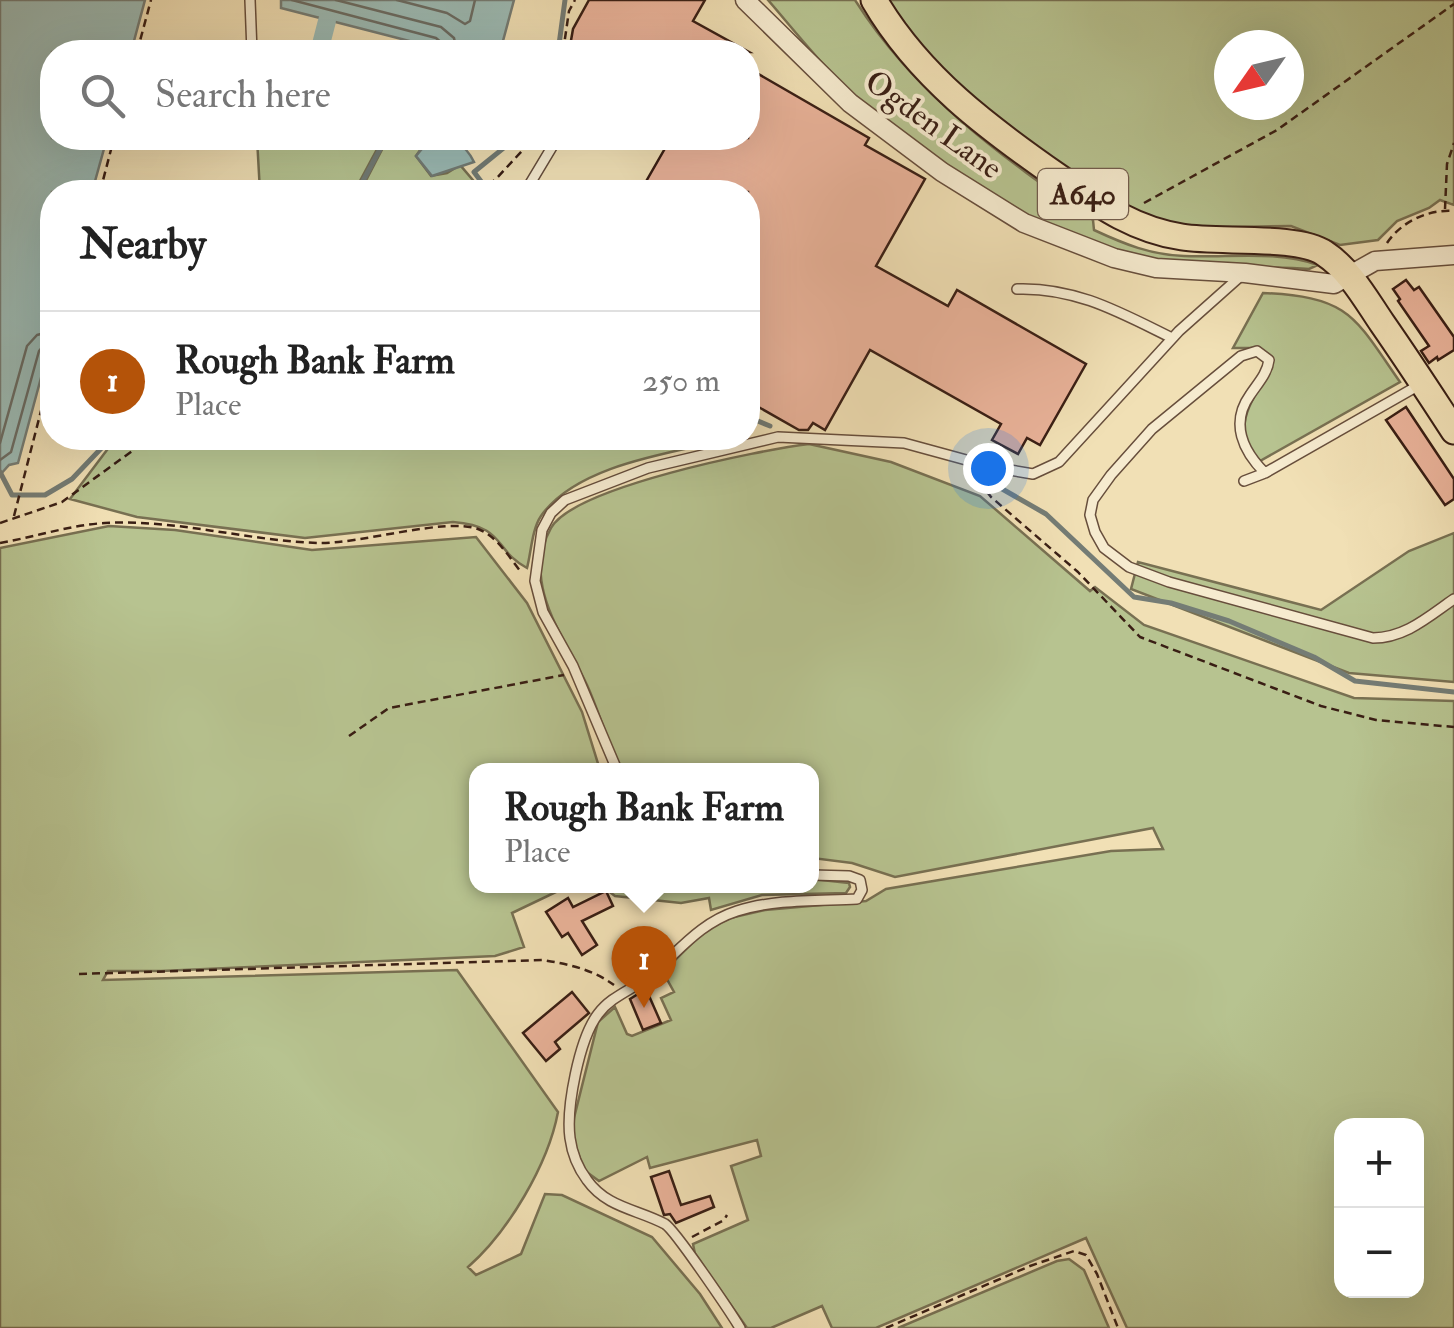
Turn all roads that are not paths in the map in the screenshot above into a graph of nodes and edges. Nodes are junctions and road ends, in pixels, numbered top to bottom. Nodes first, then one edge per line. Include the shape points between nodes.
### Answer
1 (250, 0) edge
2 (745, 0) edge
3 (874, 0) edge
4 (252, 40) edge
5 (550, 150) edge
6 (533, 180) edge
7 (1454, 255) edge
8 (1244, 272) junction
9 (1349, 276) junction
10 (1017, 289) dead end
11 (1172, 338) junction
12 (1423, 382) junction
13 (1454, 430) edge
14 (760, 441) edge
15 (721, 450) edge
16 (1265, 473) junction
17 (1244, 481) dead end
18 (1454, 599) edge
19 (615, 763) edge
20 (819, 875) edge
21 (740, 1328) edge

1 - 4 lane
2 - 8 street, Ogden Lane via 850,103 1024,223 1156,268
3 - 9 main road, A640 via 955,100 1124,220 1180,237 1314,246
5 - 6 lane
7 - 9 street via 1374,262
8 - 9 street, Ogden Lane via 1334,284
8 - 11 lane
9 - 12 main road, A640
10 - 11 lane via 1101,302
11 - 14 lane via 1059,462 1033,474 904,444
12 - 13 main road, A640
12 - 16 lane
15 - 19 lane via 587,489 565,500 542,530 535,581 543,612
16 - 17 lane
16 - 18 lane via 1242,444 1240,429 1246,400 1268,371 1270,360 1256,351 1226,368 1131,452 1093,500 1094,532 1129,568 1372,638 1404,632
20 - 21 lane via 849,876 860,880 862,890 857,899 764,904 697,931 598,1014 573,1091 569,1134 588,1182 607,1200 667,1225

